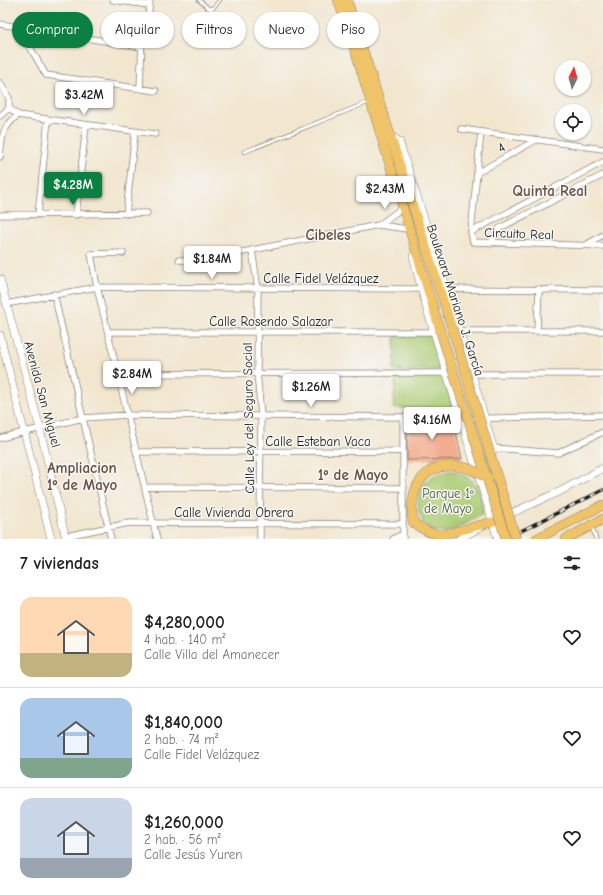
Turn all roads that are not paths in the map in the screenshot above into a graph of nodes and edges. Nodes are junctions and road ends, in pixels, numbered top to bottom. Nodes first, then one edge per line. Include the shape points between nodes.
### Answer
1 (113, 0) edge
2 (199, 0) edge
3 (220, 0) edge
4 (338, 0) edge
5 (347, 0) edge
6 (149, 2) edge
7 (148, 12) edge
8 (344, 12) edge
9 (349, 12) edge
10 (0, 24) edge
11 (12, 27) edge
12 (30, 48) edge
13 (142, 48) edge
14 (357, 48) edge
15 (359, 48) edge
16 (0, 83) edge
17 (140, 89) junction
18 (156, 91) dead end
19 (371, 102) junction
20 (9, 108) junction
21 (18, 115) junction
22 (0, 116) edge
23 (48, 120) junction
24 (86, 125) junction
25 (461, 129) dead end
26 (135, 132) junction
27 (481, 132) junction
28 (155, 134) dead end
29 (390, 136) junction
30 (536, 140) junction
31 (603, 149) edge
32 (244, 152) dead end
33 (0, 157) edge
34 (603, 162) edge
35 (477, 173) junction
36 (603, 175) edge
37 (397, 186) junction
38 (552, 189) junction
39 (557, 198) junction
40 (402, 208) junction
41 (147, 213) dead end
42 (126, 214) junction
43 (0, 215) edge
44 (38, 215) junction
45 (76, 215) junction
46 (379, 225) junction
47 (407, 229) junction
48 (471, 232) junction
49 (603, 235) edge
50 (490, 244) junction
51 (585, 246) junction
52 (603, 246) edge
53 (252, 250) junction
54 (123, 253) dead end
55 (179, 260) dead end
56 (0, 279) edge
57 (97, 287) junction
58 (258, 289) junction
59 (421, 289) junction
60 (447, 289) junction
61 (539, 289) junction
62 (603, 290) edge
63 (54, 294) junction
64 (6, 304) junction
65 (455, 329) junction
66 (257, 331) junction
67 (437, 331) junction
68 (538, 331) junction
69 (603, 331) edge
70 (108, 332) junction
71 (0, 335) edge
72 (257, 372) junction
73 (447, 373) junction
74 (118, 374) junction
75 (471, 374) junction
76 (603, 374) edge
77 (128, 415) junction
78 (603, 415) edge
79 (261, 416) junction
80 (403, 417) junction
81 (83, 418) junction
82 (485, 418) junction
83 (462, 419) junction
84 (40, 429) junction
85 (603, 432) edge
86 (24, 433) junction
87 (0, 438) edge
88 (493, 448) junction
89 (403, 451) junction
90 (137, 452) junction
91 (260, 452) junction
92 (603, 468) edge
93 (488, 478) junction
94 (145, 487) junction
95 (260, 487) junction
96 (404, 488) junction
97 (603, 505) edge
98 (512, 513) junction
99 (603, 519) edge
100 (152, 522) junction
101 (260, 522) junction
102 (492, 522) junction
103 (403, 524) junction
104 (592, 525) junction
105 (108, 528) junction
106 (403, 537) edge
107 (66, 538) edge
108 (51, 539) edge
109 (111, 539) edge
110 (157, 539) edge
111 (260, 539) edge
112 (393, 539) edge
113 (458, 539) edge
114 (498, 539) edge
115 (506, 539) edge
116 (517, 539) edge
117 (536, 539) edge
118 (566, 539) edge
119 (596, 539) edge

1 - 6 street
2 - 3 lane via 212,9
4 - 8 main road, Boulevard Mariano J. García
5 - 9 main road, Boulevard Mariano J. García
6 - 7 street
10 - 11 street
12 - 17 street via 46,75
13 - 17 street
14 - 19 main road, Boulevard Mariano J. García
15 - 29 main road, Boulevard Mariano J. García
16 - 20 street via 9,98
17 - 18 street
19 - 32 lane
19 - 37 main road, Boulevard Mariano J. García
20 - 21 street
20 - 22 street
21 - 23 street
21 - 33 street via 8,123 3,132
23 - 24 street
23 - 44 street
24 - 26 street
24 - 45 street
25 - 27 street
26 - 28 street
26 - 42 street
27 - 30 street
27 - 35 street, Circuito Real
29 - 60 street via 399,141
29 - 65 main road, Boulevard Mariano J. García
30 - 31 street
30 - 35 street, 4
34 - 38 street
35 - 48 street, Circuito Real
36 - 39 street
37 - 40 street
37 - 67 main road, Boulevard Mariano J. García
38 - 39 street
38 - 48 street
39 - 50 street via 500,228
40 - 46 street
40 - 47 street
41 - 42 street
42 - 45 street
43 - 44 street
44 - 45 street
46 - 47 street
46 - 53 street
47 - 59 street
48 - 50 street, Circuito Real via 472,242
49 - 51 street
50 - 51 street, Circuito Real
51 - 52 street, Circuito Real
53 - 55 street via 205,261
53 - 58 street, Calle Ley del Seguro Social
54 - 57 street via 91,254
56 - 64 street, Avenida San Miguel
57 - 58 street, Calle Fidel Velázquez
57 - 63 street, Calle Fidel Velázquez
57 - 70 street
58 - 59 street, Calle Fidel Velázquez
58 - 66 street, Calle Ley del Seguro Social
59 - 67 street
60 - 61 street
60 - 65 street
61 - 62 street
61 - 68 street
63 - 64 street, Calle Fidel Velázquez
63 - 81 street
64 - 84 street, Avenida San Miguel
65 - 68 street
65 - 75 street
65 - 116 main road, Boulevard Mariano J. García, bridge
66 - 67 street, Calle Rosendo Salazar
66 - 70 street, Calle Rosendo Salazar
66 - 72 street, Calle Ley del Seguro Social
67 - 73 street
67 - 93 main road, Boulevard Mariano J. García, bridge
68 - 69 street
70 - 74 street
71 - 86 street, Avenida San Miguel
72 - 73 street
72 - 74 street
72 - 79 street, Calle Ley del Seguro Social
73 - 83 street
74 - 77 street
75 - 76 street
75 - 82 street
77 - 79 street
77 - 81 street
77 - 90 street
78 - 82 street
79 - 80 street
79 - 91 street, Calle Ley del Seguro Social
80 - 83 street
80 - 89 street
81 - 84 street
81 - 105 street
82 - 83 street
82 - 88 street
83 - 102 street
84 - 86 street
84 - 107 street, Avenida San Miguel
85 - 88 street via 558,453
86 - 87 street
86 - 108 street, Avenida San Miguel
88 - 98 street
89 - 91 street, Calle Esteban Vaca
89 - 96 street
90 - 91 street, Calle Esteban Vaca
90 - 94 street
91 - 95 street, Calle Ley del Seguro Social
92 - 98 street
93 - 102 main road, bridge via 462,467 433,469 419,481 412,498 413,522 432,534 442,535
93 - 115 main road, Boulevard Mariano J. García, bridge
94 - 95 street
94 - 100 street
95 - 96 street
95 - 101 street, Calle Ley del Seguro Social
96 - 103 street
97 - 117 main road
98 - 102 street
98 - 116 street
99 - 104 main road
100 - 101 street, Calle Vivienda Obrera
100 - 105 street, Calle Vivienda Obrera via 129,523
100 - 110 street
101 - 103 street, Calle Vivienda Obrera
101 - 111 street, Calle Ley del Seguro Social
102 - 113 street
102 - 114 street
103 - 106 street
104 - 118 main road
104 - 119 lane
105 - 107 street, Calle Vivienda Obrera
105 - 109 street
106 - 112 street

